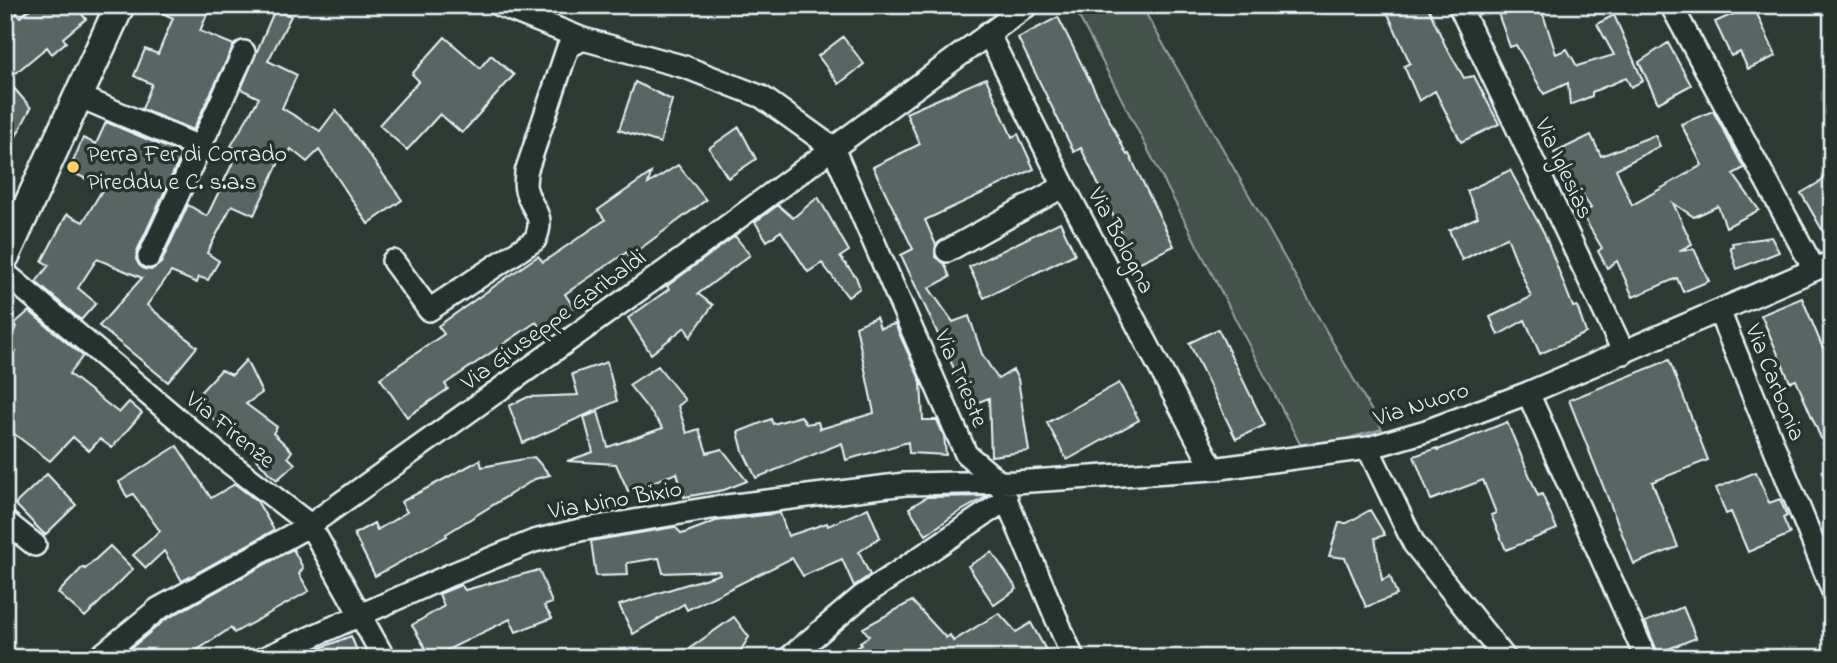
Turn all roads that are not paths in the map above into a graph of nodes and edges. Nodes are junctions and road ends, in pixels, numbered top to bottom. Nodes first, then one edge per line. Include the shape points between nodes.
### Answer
1 (499, 5) edge
2 (1028, 5) edge
3 (1459, 5) edge
4 (1671, 5) edge
5 (113, 9) edge
6 (988, 33) junction
7 (583, 38) junction
8 (244, 52) dead end
9 (78, 96) junction
10 (199, 147) junction
11 (834, 148) junction
12 (1064, 186) junction
13 (947, 251) dead end
14 (5, 256) edge
15 (149, 257) dead end
16 (393, 261) dead end
17 (1823, 265) edge
18 (5, 273) edge
19 (1718, 311) junction
20 (1624, 353) junction
21 (1528, 393) junction
22 (1368, 448) junction
23 (1213, 470) junction
24 (1003, 491) junction
25 (5, 521) edge
26 (310, 525) junction
27 (35, 545) dead end
28 (1832, 589) edge
29 (360, 616) junction
30 (98, 658) edge
31 (264, 658) edge
32 (384, 658) edge
33 (789, 658) edge
34 (1073, 658) edge
35 (1505, 658) edge
36 (1646, 658) edge

1 - 7 street
2 - 6 street, Via Giuseppe Garibaldi
3 - 20 street, Via Iglesias
4 - 17 street
5 - 9 street
6 - 11 street, Via Giuseppe Garibaldi
6 - 12 street, Via Bologna
7 - 11 street via 685,67 762,97
7 - 16 street via 568,47 526,172 525,189 540,227 535,240 429,310
8 - 10 street
9 - 10 street
9 - 14 street
10 - 15 street
11 - 24 street, Via Trieste via 966,454
11 - 26 street, Via Giuseppe Garibaldi
12 - 13 street
12 - 23 street, Via Bologna
17 - 19 street, Via Nuoro
18 - 26 street, Via Firenze via 227,461
19 - 20 street, Via Nuoro
19 - 28 street, Via Carbonia
20 - 21 street, Via Nuoro
21 - 22 street, Via Nuoro
21 - 36 street
22 - 23 street, Via Nuoro
22 - 35 street via 1414,544
23 - 24 street, Via Nuoro
24 - 29 street, Via Nino Bixio via 905,484 580,530 534,541
24 - 33 street via 861,597
24 - 34 street, Via Trieste
25 - 27 street
26 - 29 street, Via Firenze
26 - 30 street, Via Giuseppe Garibaldi via 158,609
29 - 31 street, Via Nino Bixio
29 - 32 street, Via Firenze

